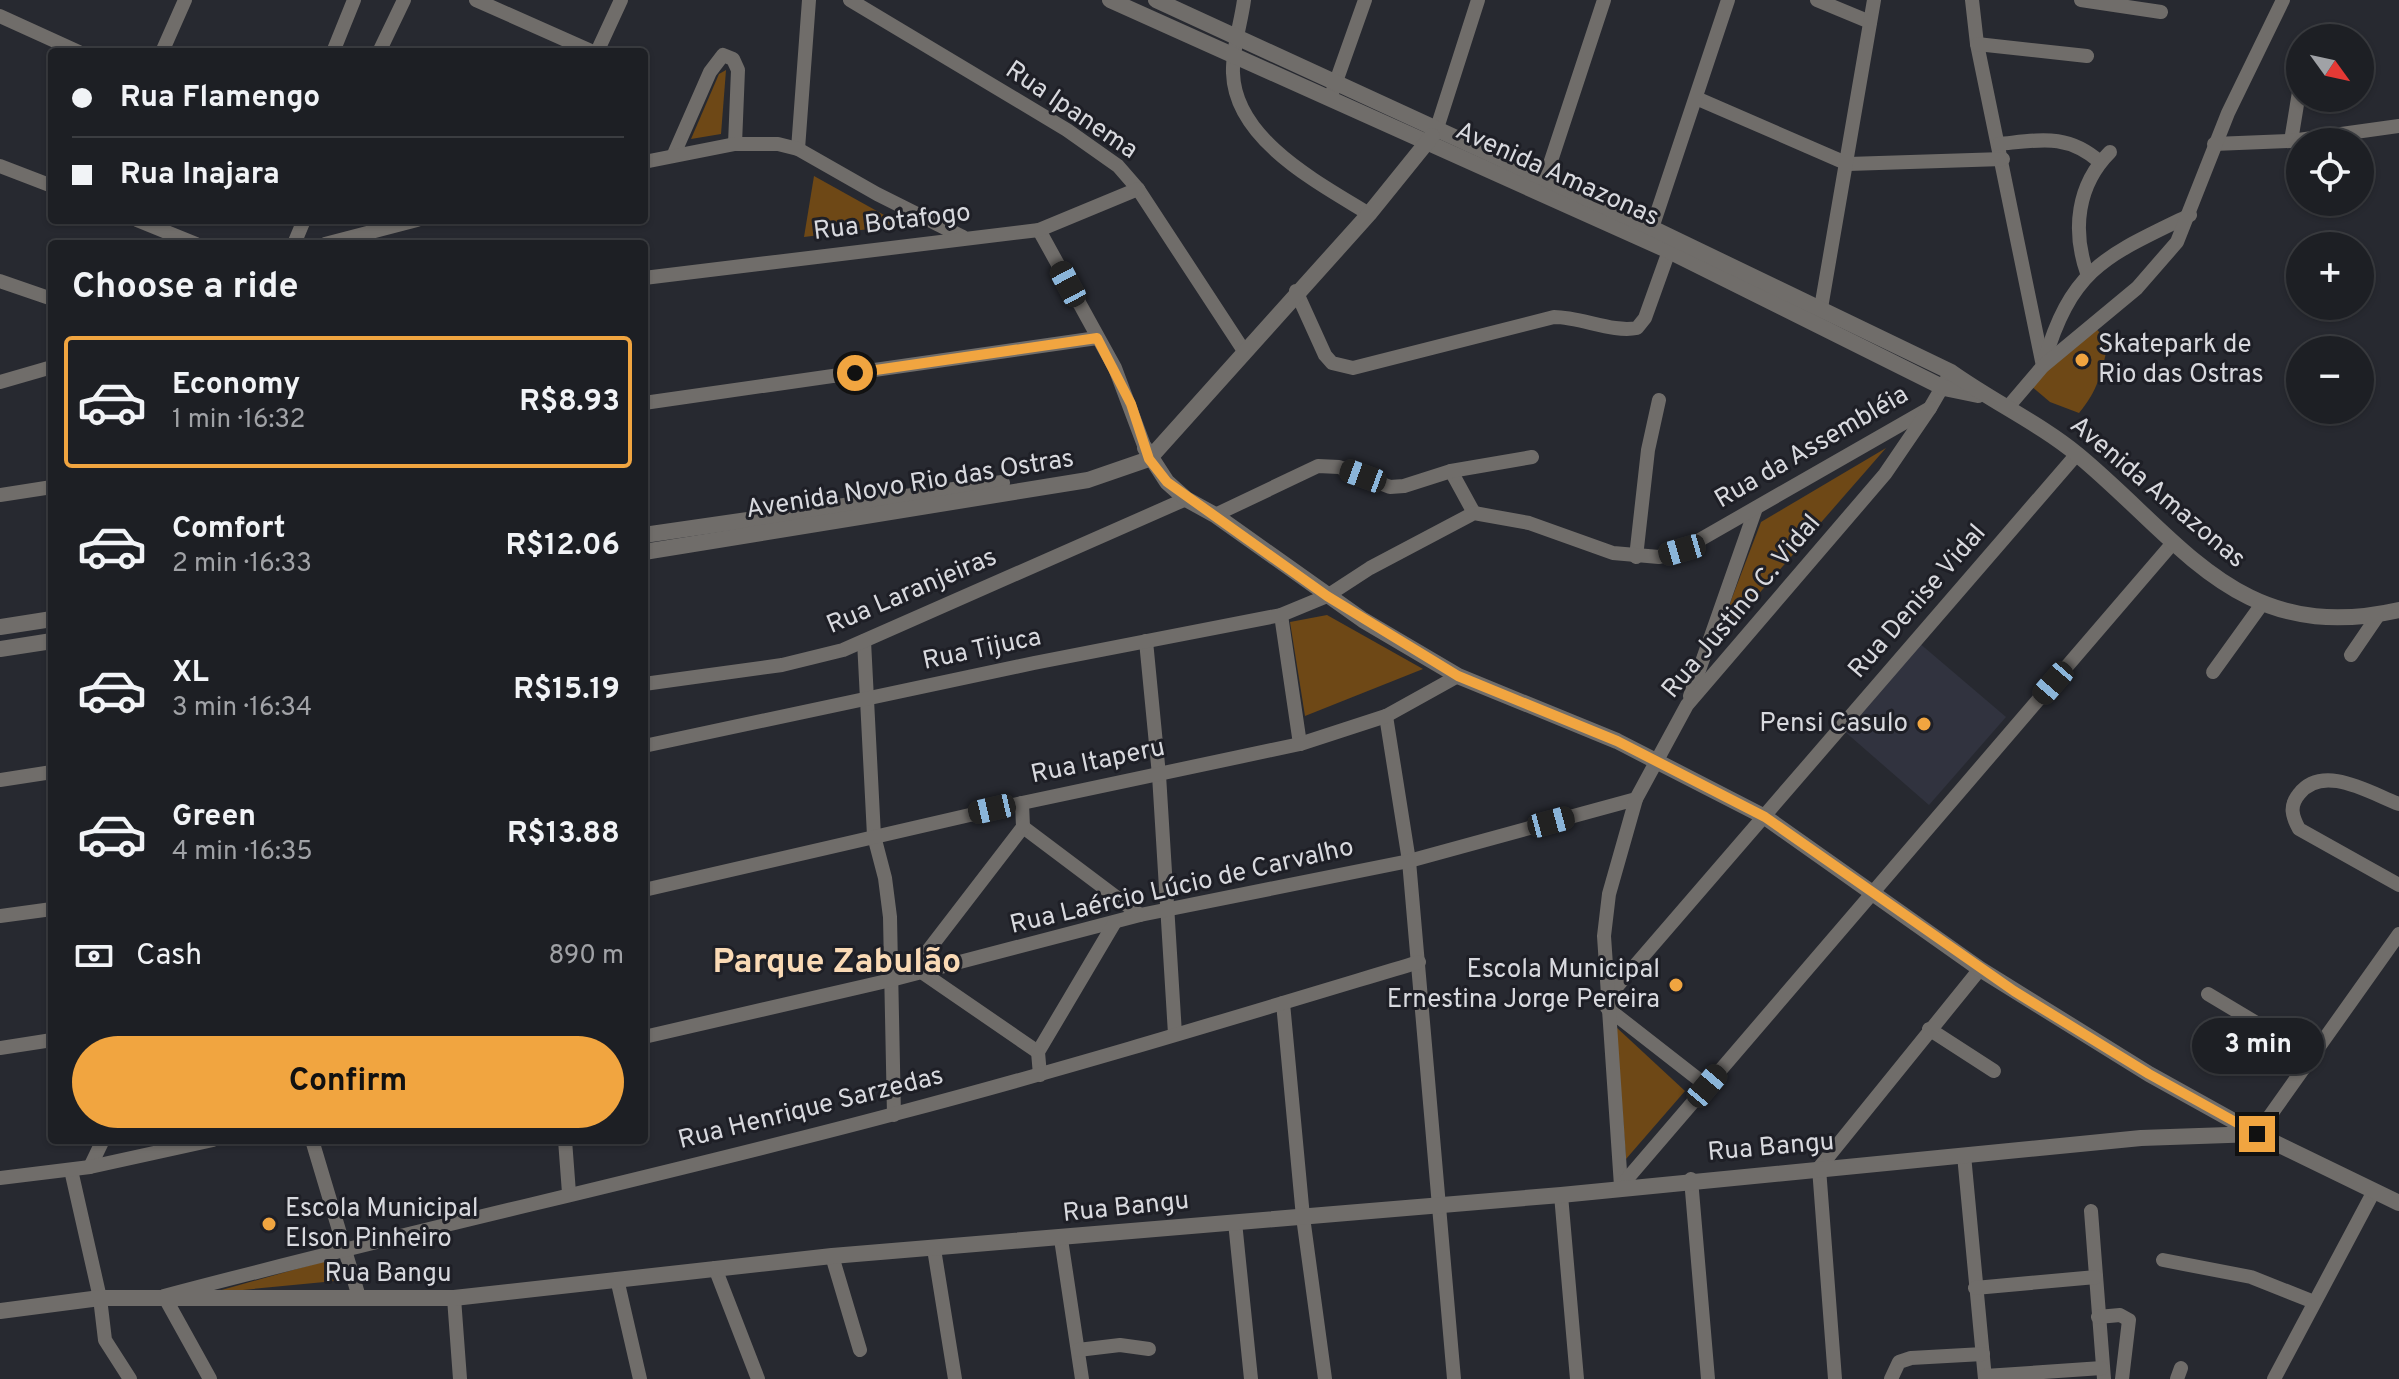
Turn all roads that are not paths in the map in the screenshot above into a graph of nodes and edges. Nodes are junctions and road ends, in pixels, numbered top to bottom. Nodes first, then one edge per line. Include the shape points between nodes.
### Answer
1 (185, 0) edge
2 (354, 0) edge
3 (404, 0) edge
4 (476, 0) edge
5 (621, 0) edge
6 (809, 0) edge
7 (850, 0) edge
8 (1110, 0) edge
9 (1156, 0) edge
10 (1244, 0) edge
11 (1365, 0) edge
12 (1478, 0) edge
13 (1604, 0) edge
14 (1728, 0) edge
15 (1817, 0) edge
16 (1874, 0) edge
17 (1972, 0) edge
18 (2081, 0) edge
19 (2283, 0) edge
20 (870, 5) edge
21 (1133, 5) edge
22 (2161, 12) dead end
23 (0, 16) edge
24 (1870, 22) junction
25 (1239, 36) junction
26 (1977, 44) junction
27 (70, 48) edge
28 (164, 48) edge
29 (336, 48) edge
30 (381, 48) edge
31 (586, 48) edge
32 (597, 48) edge
33 (1235, 56) junction
34 (2087, 56) dead end
35 (1334, 89) junction
36 (1696, 98) junction
37 (2399, 126) edge
38 (1437, 128) junction
39 (2374, 129) edge
40 (2286, 141) edge
41 (735, 144) junction
42 (1428, 144) junction
43 (1999, 144) junction
44 (2214, 144) junction
45 (798, 149) junction
46 (674, 154) junction
47 (2003, 159) junction
48 (648, 161) edge
49 (1848, 164) junction
50 (0, 166) edge
51 (1545, 179) junction
52 (48, 184) edge
53 (1138, 189) junction
54 (1369, 214) junction
55 (2190, 215) junction
56 (147, 224) edge
57 (402, 224) edge
58 (1039, 230) junction
59 (1650, 235) junction
60 (964, 237) junction
61 (186, 240) edge
62 (340, 240) edge
63 (1669, 251) junction
64 (2087, 273) junction
65 (648, 277) edge
66 (0, 281) edge
67 (1296, 291) junction
68 (48, 298) edge
69 (1821, 308) junction
70 (1097, 338) junction
71 (1244, 351) junction
72 (2043, 366) junction
73 (48, 368) edge
74 (1948, 380) junction
75 (0, 382) edge
76 (1659, 400) dead end
77 (648, 402) edge
78 (2008, 407) junction
79 (1930, 408) junction
80 (1147, 453) junction
81 (2077, 454) junction
82 (1532, 457) dead end
83 (1451, 471) junction
84 (48, 488) edge
85 (0, 495) edge
86 (1186, 499) junction
87 (1756, 508) junction
88 (1474, 513) junction
89 (1215, 515) junction
90 (648, 534) edge
91 (2172, 544) junction
92 (648, 551) edge
93 (1636, 557) junction
94 (1327, 596) junction
95 (2262, 604) junction
96 (2399, 610) edge
97 (2379, 614) junction
98 (1281, 615) junction
99 (48, 620) edge
100 (0, 627) edge
101 (864, 641) junction
102 (1146, 641) junction
103 (48, 642) edge
104 (0, 649) edge
105 (2351, 655) dead end
106 (2213, 672) dead end
107 (1458, 676) junction
108 (648, 683) edge
109 (864, 699) junction
110 (1687, 705) junction
111 (1386, 716) junction
112 (1300, 744) junction
113 (648, 745) edge
114 (1658, 760) junction
115 (48, 773) edge
116 (1159, 775) junction
117 (0, 780) edge
118 (1636, 799) junction
119 (1022, 803) junction
120 (2399, 804) edge
121 (1765, 817) junction
122 (1023, 827) junction
123 (874, 836) junction
124 (1409, 861) junction
125 (2399, 885) edge
126 (648, 889) edge
127 (1874, 892) junction
128 (48, 910) edge
129 (1167, 910) junction
130 (1140, 915) junction
131 (0, 916) edge
132 (1115, 922) junction
133 (2399, 934) edge
134 (1419, 962) junction
135 (1980, 969) junction
136 (916, 973) junction
137 (891, 980) junction
138 (2208, 994) dead end
139 (1283, 1003) junction
140 (1607, 1003) junction
141 (1929, 1029) junction
142 (1175, 1034) junction
143 (648, 1036) edge
144 (48, 1041) edge
145 (0, 1048) edge
146 (1038, 1052) junction
147 (2310, 1055) junction
148 (1994, 1071) dead end
149 (1040, 1075) junction
150 (1707, 1086) junction
151 (894, 1115) junction
152 (2257, 1134) junction
153 (101, 1144) edge
154 (195, 1144) edge
155 (313, 1144) edge
156 (565, 1144) edge
157 (1964, 1155) junction
158 (90, 1167) junction
159 (1819, 1168) junction
160 (71, 1170) junction
161 (0, 1178) edge
162 (1691, 1179) junction
163 (1621, 1186) junction
164 (2374, 1191) junction
165 (569, 1193) junction
166 (1561, 1195) junction
167 (2399, 1203) edge
168 (1438, 1204) junction
169 (2091, 1211) dead end
170 (1303, 1217) junction
171 (1235, 1222) junction
172 (1061, 1239) junction
173 (347, 1247) junction
174 (934, 1249) junction
175 (832, 1256) junction
176 (2163, 1260) dead end
177 (715, 1268) junction
178 (2096, 1277) junction
179 (617, 1279) junction
180 (1975, 1288) junction
181 (164, 1296) junction
182 (359, 1297) junction
183 (100, 1298) junction
184 (454, 1298) junction
185 (2314, 1302) junction
186 (0, 1311) edge
187 (2098, 1317) junction
188 (1149, 1349) dead end
189 (860, 1350) dead end
190 (1078, 1350) junction
191 (1983, 1354) junction
192 (2103, 1373) edge
193 (1985, 1378) edge
194 (130, 1379) edge
195 (210, 1379) edge
196 (460, 1379) edge
197 (640, 1379) edge
198 (758, 1379) edge
199 (955, 1379) edge
200 (1082, 1379) edge
201 (1251, 1379) edge
202 (1325, 1379) edge
203 (1454, 1379) edge
204 (1577, 1379) edge
205 (1708, 1379) edge
206 (1835, 1379) edge
207 (1891, 1379) edge
208 (2122, 1379) edge
209 (2274, 1379) edge

1 - 28 street
2 - 29 street
3 - 30 street
4 - 31 street
5 - 32 street
6 - 45 street
7 - 20 street, Rua Ipanema
8 - 21 street, Avenida Amazonas
9 - 25 street, Avenida Amazonas
10 - 25 street
11 - 35 street
12 - 38 street
13 - 51 street
14 - 36 street
15 - 24 street
16 - 24 street
17 - 26 street
18 - 22 street
19 - 44 street
20 - 53 street, Rua Ipanema via 1067,130 1118,166
21 - 33 street, Avenida Amazonas
23 - 27 street
24 - 49 street
25 - 33 street
25 - 35 street, Avenida Amazonas
26 - 34 street
26 - 43 street
33 - 35 street, Avenida Amazonas
33 - 54 street via 1236,92 1270,146
35 - 38 street, Avenida Amazonas
35 - 42 street, Avenida Amazonas
36 - 49 street
36 - 59 street
37 - 39 street
38 - 42 street, Avenida Novo Rio das Ostras
38 - 51 street, Avenida Amazonas
40 - 44 street
41 - 45 street
41 - 46 street
41 - 46 street via 738,70 733,59 723,55 710,72
42 - 54 street, Avenida Novo Rio das Ostras
42 - 59 street, Avenida Amazonas
43 - 47 street
43 - 64 street via 2074,143 2105,157 2085,187 2078,221
44 - 55 street
45 - 60 street
46 - 48 street
47 - 49 street
47 - 72 street
49 - 69 street
50 - 52 street
51 - 59 street, Avenida Amazonas
53 - 58 street, Rua Botafogo
53 - 71 street, Rua Ipanema
54 - 67 street, Avenida Novo Rio das Ostras
55 - 64 street
55 - 72 street via 2165,260
56 - 61 street
57 - 62 street
58 - 60 street, Rua Botafogo
58 - 70 street
59 - 63 street, Avenida Amazonas
59 - 69 street, Avenida Amazonas
60 - 65 street, Rua Botafogo
63 - 67 street via 1637,328 1554,317 1364,366 1342,367 1325,355
63 - 74 street, Avenida Amazonas
64 - 72 street via 2054,327
66 - 68 street
67 - 71 street, Avenida Novo Rio das Ostras
69 - 74 street, Avenida Amazonas
70 - 77 street
70 - 80 street via 1131,404
71 - 80 street, Avenida Novo Rio das Ostras
72 - 78 street
73 - 75 street
74 - 78 street, Avenida Amazonas
74 - 79 street, Rua da Assembléia
76 - 93 street
78 - 81 street, Avenida Amazonas
79 - 87 street, Rua da Assembléia
79 - 110 street, Rua Justino C. Vidal via 1885,474
80 - 86 street
80 - 90 street, Avenida Novo Rio das Ostras via 1093,469
80 - 92 street, Avenida Novo Rio das Ostras via 1088,480
81 - 91 street, Avenida Amazonas
81 - 121 street, Rua Denise Vidal
82 - 83 street
83 - 88 street
83 - 89 street via 1390,487 1339,467 1318,466
84 - 85 street
86 - 89 street
86 - 101 street, Rua Laranjeiras
87 - 93 street, Rua da Assembléia via 1682,550
87 - 110 street
88 - 93 street, Rua da Assembléia via 1529,523 1574,542
88 - 94 street
89 - 94 street
91 - 95 street, Avenida Amazonas via 2202,570
91 - 127 street
94 - 98 street, Rua Tijuca
94 - 107 street
95 - 97 street, Avenida Amazonas via 2315,615
95 - 106 street
96 - 97 street, Avenida Amazonas
97 - 105 street
98 - 102 street, Rua Tijuca
98 - 112 street
99 - 100 street
101 - 108 street, Rua Laranjeiras via 782,665
101 - 109 street
102 - 109 street, Rua Tijuca
102 - 116 street
103 - 104 street
107 - 111 street, Rua Itaperu
107 - 114 street
109 - 113 street, Rua Tijuca
109 - 123 street
110 - 114 street, Rua Justino C. Vidal
111 - 112 street, Rua Itaperu
111 - 124 street
112 - 116 street, Rua Itaperu
114 - 118 street, Rua Justino C. Vidal
114 - 121 street
115 - 117 street
116 - 119 street, Rua Itaperu
116 - 129 street
118 - 124 street, Rua Laércio Lúcio de Carvalho
118 - 140 street, Rua Justino C. Vidal via 1609,894 1604,936
119 - 122 street
119 - 123 street, Rua Itaperu
120 - 125 street via 2323,779 2306,785 2294,800 2292,815 2299,829
121 - 127 street
121 - 140 street, Rua Denise Vidal
122 - 130 street
122 - 136 street
123 - 126 street, Rua Itaperu
123 - 137 street via 885,878
124 - 129 street, Rua Laércio Lúcio de Carvalho
124 - 134 street
127 - 135 street
127 - 150 street
128 - 131 street
129 - 130 street, Rua Laércio Lúcio de Carvalho
129 - 142 street
130 - 132 street, Rua Laércio Lúcio de Carvalho
132 - 136 street, Rua Laércio Lúcio de Carvalho
132 - 146 street
133 - 147 street
134 - 139 street, Rua Henrique Sarzedas
134 - 168 street
135 - 141 street
135 - 152 street
136 - 137 street, Rua Laércio Lúcio de Carvalho
136 - 146 street
137 - 143 street, Rua Laércio Lúcio de Carvalho
137 - 151 street
138 - 147 street
139 - 142 street, Rua Henrique Sarzedas
139 - 170 street
140 - 150 street
140 - 163 street, Rua Justino C. Vidal
141 - 148 street
141 - 159 street
142 - 149 street, Rua Henrique Sarzedas
144 - 145 street
146 - 149 street
147 - 152 street
149 - 151 street, Rua Henrique Sarzedas
150 - 163 street
151 - 165 street, Rua Henrique Sarzedas
152 - 157 street, Rua Bangu via 2154,1137
152 - 164 street
153 - 158 street
154 - 158 street
155 - 173 street
156 - 165 street
157 - 159 street, Rua Bangu
157 - 180 street
158 - 160 street
159 - 162 street, Rua Bangu
159 - 206 street
160 - 161 street
160 - 183 street
162 - 163 street, Rua Bangu
162 - 205 street
163 - 166 street, Rua Bangu
164 - 167 street
164 - 185 street
165 - 173 street, Rua Henrique Sarzedas
166 - 168 street, Rua Bangu
166 - 204 street
168 - 170 street, Rua Bangu
168 - 203 street
169 - 178 street
170 - 171 street, Rua Bangu
170 - 202 street
171 - 172 street, Rua Bangu
171 - 201 street
172 - 174 street, Rua Bangu
172 - 190 street
173 - 181 street, Rua Henrique Sarzedas
173 - 182 street
174 - 175 street, Rua Bangu
174 - 199 street
175 - 177 street, Rua Bangu
175 - 189 street
176 - 185 street via 2251,1277
177 - 179 street, Rua Bangu
177 - 198 street
178 - 180 street
178 - 187 street
179 - 184 street, Rua Bangu
179 - 197 street
180 - 191 street
181 - 182 street, Rua Bangu
181 - 183 street, Rua Bangu
181 - 195 street
182 - 184 street, Rua Bangu
183 - 186 street, Rua Bangu
183 - 194 street via 105,1340
184 - 196 street
185 - 209 street
187 - 192 street
187 - 208 street via 2120,1315 2129,1320
188 - 190 street via 1120,1345
190 - 200 street
191 - 193 street
191 - 207 street via 1911,1358 1899,1362
192 - 193 street

